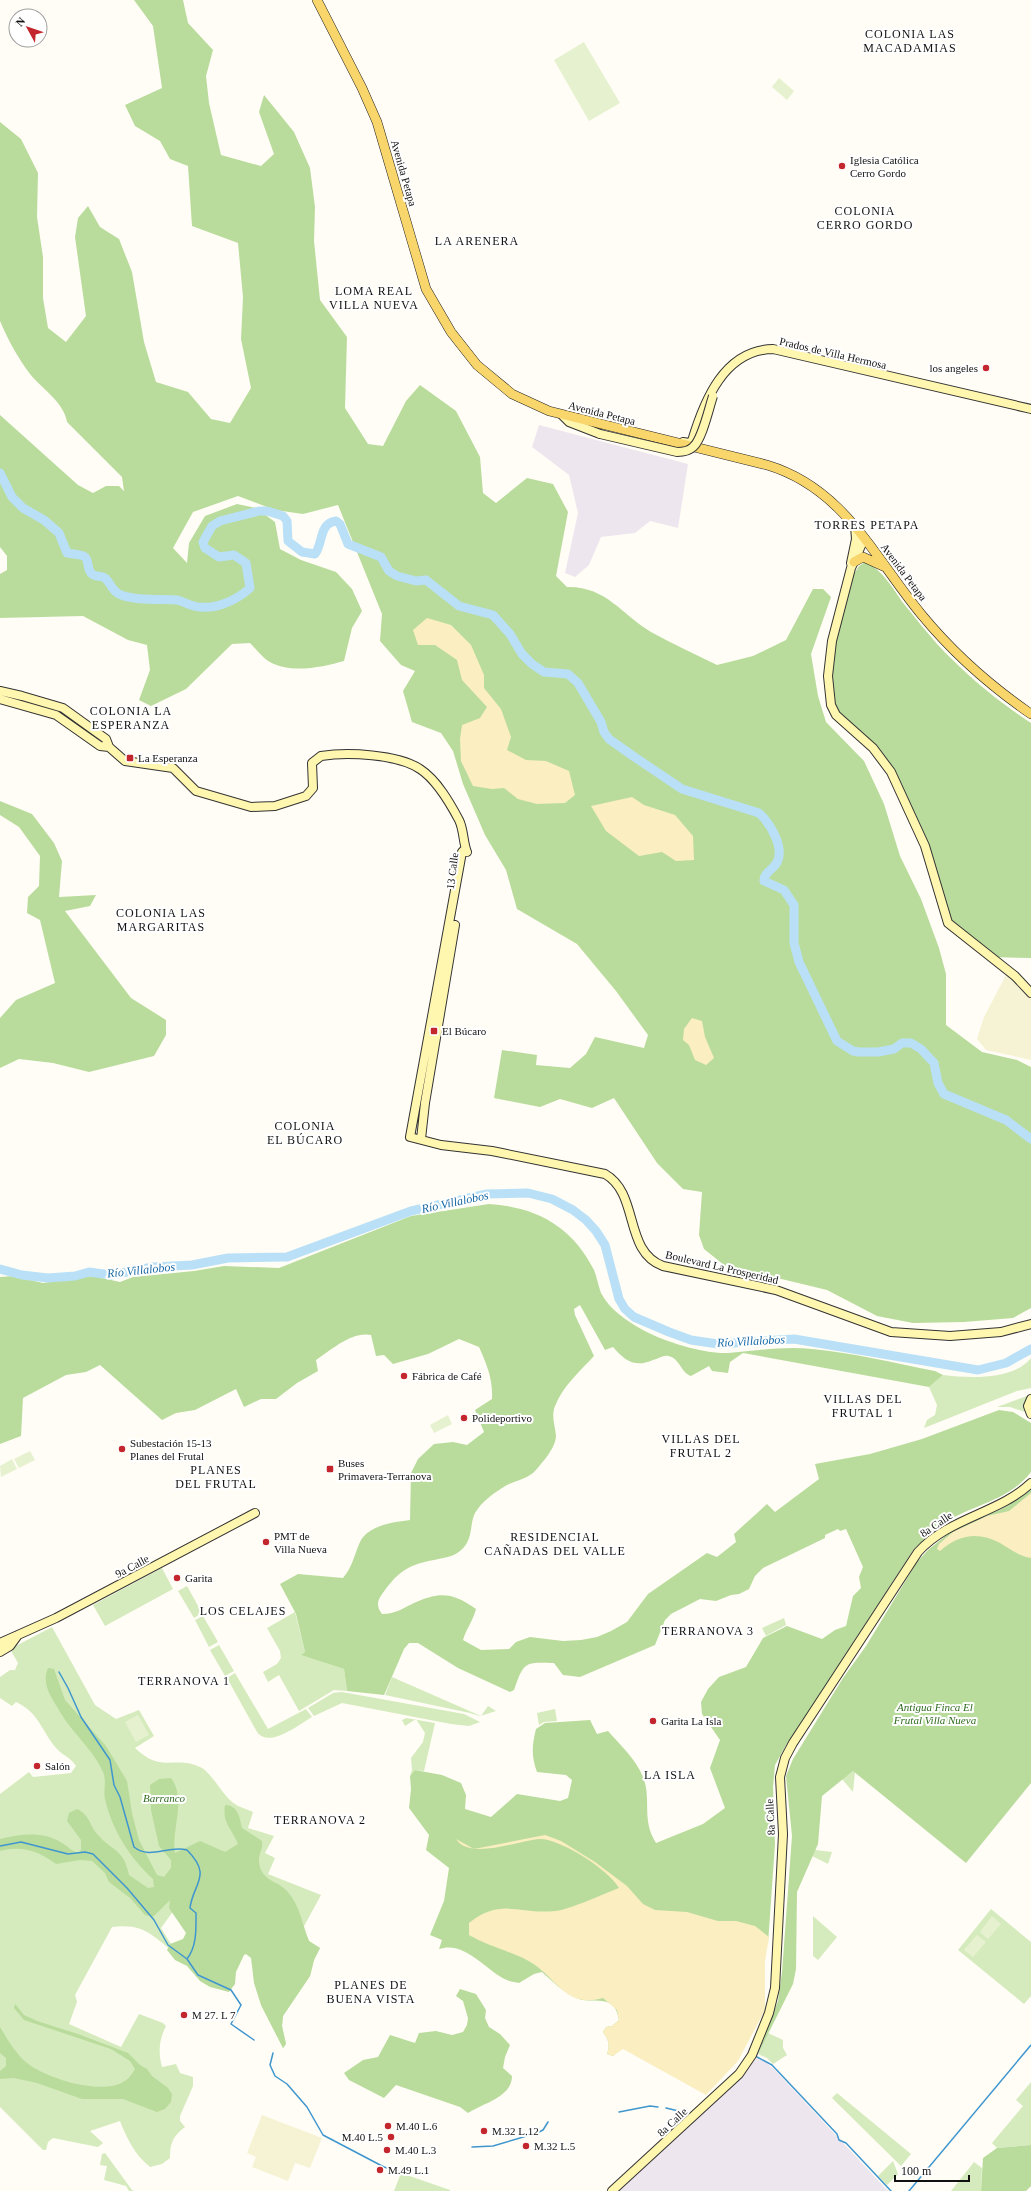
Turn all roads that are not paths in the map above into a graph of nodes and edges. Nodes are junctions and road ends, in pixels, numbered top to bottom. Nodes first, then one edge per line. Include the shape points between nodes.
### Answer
1 (317, 0) edge
2 (718, 381) junction
3 (1031, 409) edge
4 (562, 415) junction
5 (678, 443) junction
6 (854, 525) junction
7 (864, 539) junction
8 (853, 565) junction
9 (886, 568) junction
10 (0, 691) edge
11 (0, 699) edge
12 (1031, 714) edge
13 (109, 747) junction
14 (465, 849) junction
15 (1031, 993) edge
16 (410, 1137) joint
17 (421, 1139) junction
18 (1031, 1324) edge
19 (1031, 1399) edge
20 (1031, 1414) edge
21 (1031, 1483) edge
22 (255, 1513) dead end
23 (18, 1635) junction
24 (0, 1643) edge
25 (0, 1652) edge
26 (612, 2191) edge

1 - 4 main road, Avenida Petapa via 370,105 424,283 437,310 472,360 500,385 523,400
2 - 3 main road, Prados de Villa Hermosa via 744,356 754,351 773,349
2 - 4 main road, bridge via 697,441 688,450 677,452 600,434 569,422
2 - 5 main road, Prados de Villa Hermosa via 704,407 691,443
4 - 5 main road, Avenida Petapa
5 - 6 main road, Avenida Petapa via 790,473 820,491
6 - 7 main road, Avenida Petapa
6 - 8 main road via 856,537 851,558
7 - 8 main road
7 - 9 main road, Avenida Petapa
8 - 9 main road via 863,558
8 - 15 main road via 832,641 828,676 831,705 836,715 873,748 891,772 925,846 948,923 1015,976
9 - 12 main road, Avenida Petapa via 922,615 975,672
10 - 13 main road via 63,708 106,739
11 - 13 main road via 56,715 100,746
13 - 14 main road via 125,760 173,768 199,793 251,807 275,806 306,796 313,788 312,764 321,756 364,756 408,764 425,773 450,805 463,829
14 - 16 main road, 13 Calle via 462,852
14 - 17 main road, 13 Calle via 465,867
16 - 17 main road, Boulevard La Prosperidad
17 - 18 main road, Boulevard La Prosperidad via 441,1145 492,1151 606,1174 615,1181 623,1195 644,1253 663,1266 776,1290 816,1303 876,1328 896,1333 950,1336 994,1333
19 - 20 main road via 1028,1406
21 - 26 main road, 8a Calle via 1009,1499 946,1528 918,1552 790,1748 780,1777 783,1834 777,1970 774,1997 765,2023 750,2058 739,2074
22 - 23 main road, 9a Calle
23 - 24 main road, 9a Calle
23 - 25 main road via 10,1646

